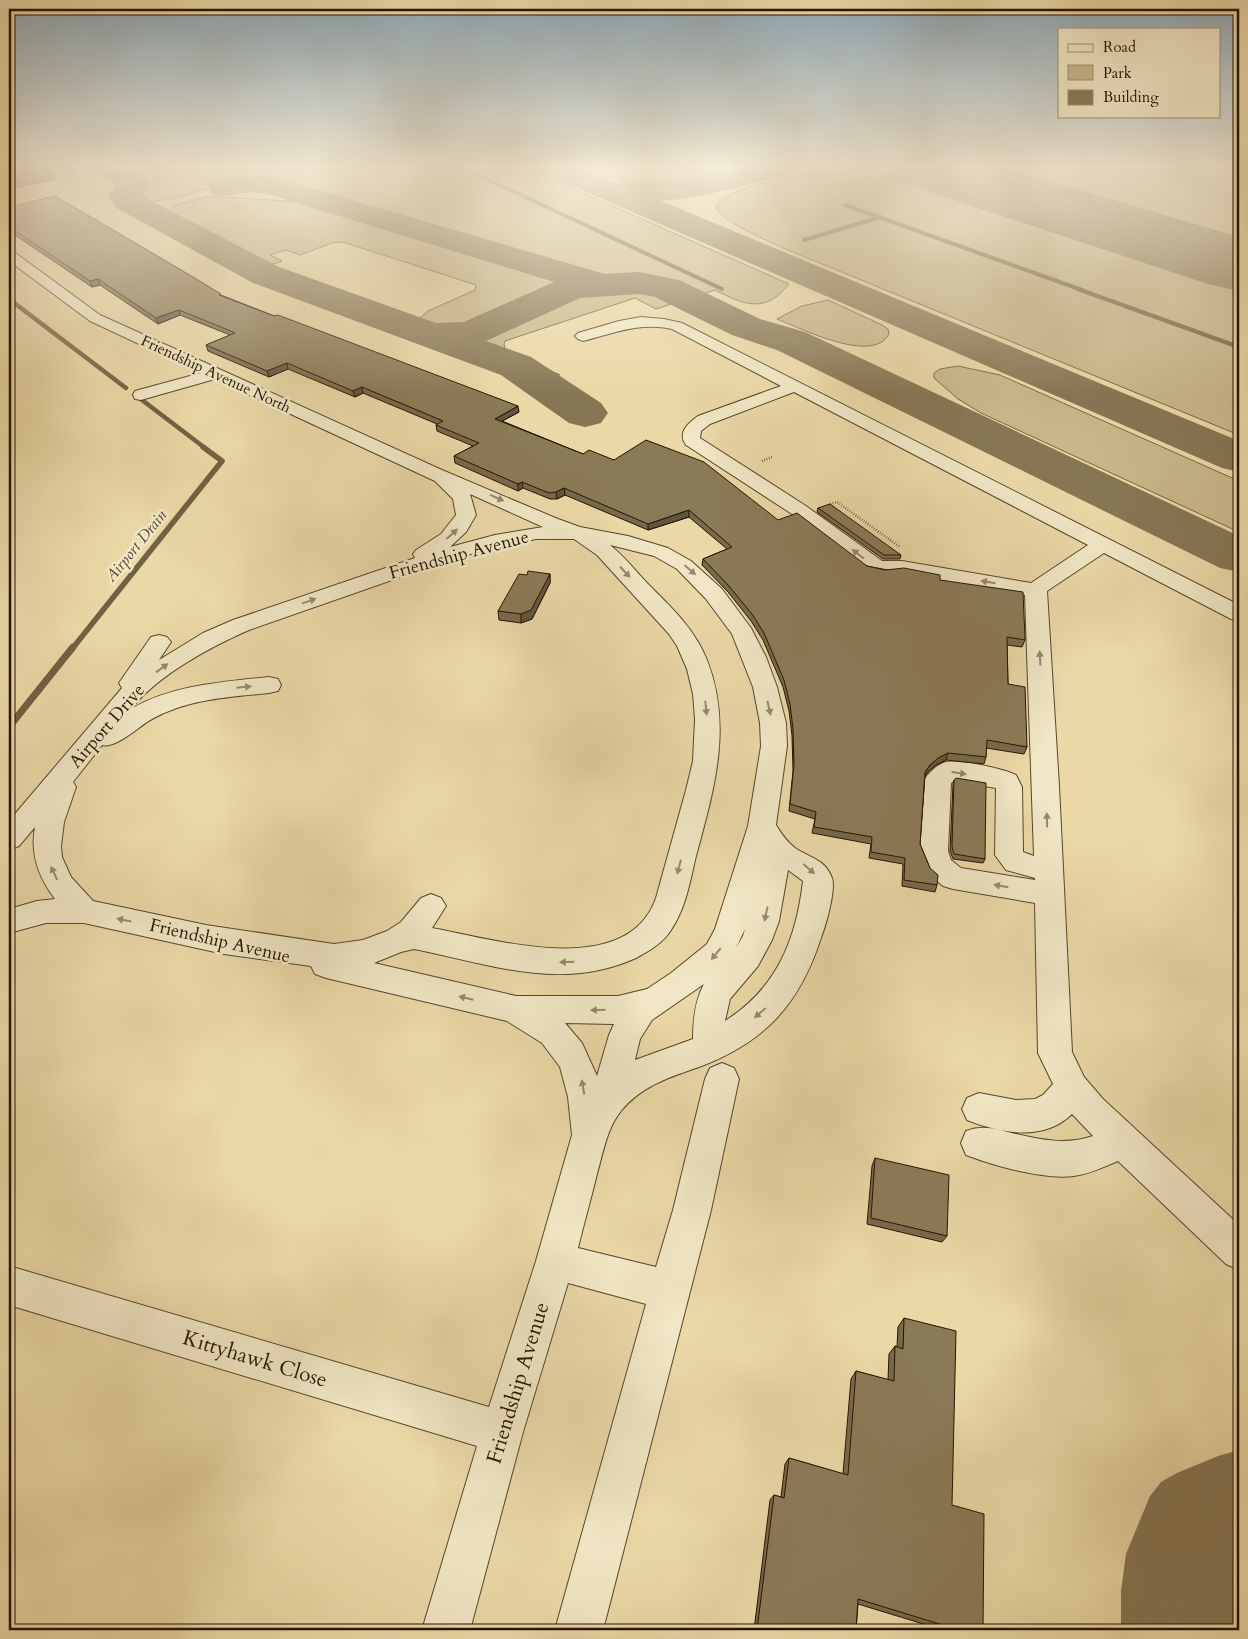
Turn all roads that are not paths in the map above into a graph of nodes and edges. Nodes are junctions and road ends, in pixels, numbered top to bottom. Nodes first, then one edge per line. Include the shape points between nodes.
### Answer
1 (9, 256) edge
2 (584, 336) dead end
3 (208, 370) junction
4 (795, 386) junction
5 (137, 393) dead end
6 (435, 474) junction
7 (574, 532) junction
8 (1104, 544) junction
9 (363, 582) junction
10 (1036, 590) junction
11 (1239, 614) edge
12 (159, 642) dead end
13 (269, 685) dead end
14 (185, 696) junction
15 (222, 707) dead end
16 (102, 726) junction
17 (72, 766) junction
18 (769, 837) junction
19 (9, 838) edge
20 (1049, 881) junction
21 (431, 906) dead end
22 (84, 911) junction
23 (9, 920) edge
24 (206, 937) junction
25 (398, 940) junction
26 (662, 996) junction
27 (514, 1009) junction
28 (710, 1047) junction
29 (722, 1079) dead end
30 (1072, 1088) junction
31 (607, 1101) junction
32 (590, 1135) junction
33 (1123, 1142) junction
34 (1239, 1251) edge
35 (555, 1262) junction
36 (9, 1286) edge
37 (669, 1290) junction
38 (502, 1432) junction
39 (446, 1630) edge
40 (579, 1630) edge

1 - 3 street, Friendship Avenue North via 95,318
2 - 4 street via 626,322 663,322 677,326
3 - 5 street
3 - 6 street, Friendship Avenue North
4 - 8 street
10 -> 4 street via 904,559 883,568 874,566 799,510 714,457 690,438 693,429 704,420
6 -> 7 street, Friendship Avenue North
9 -> 6 street, Friendship Avenue North via 429,551 456,531 466,515 462,496
7 - 9 street, Friendship Avenue via 536,533 495,541
7 -> 18 street, Friendship Avenue via 628,542 677,560 714,594 742,633 754,657 773,723
7 -> 25 street via 603,549 676,627 690,649 706,702 708,731 704,772 664,916 647,935 618,951 578,962 527,959 414,937
8 - 10 street via 1042,582
8 - 11 street
16 -> 9 street, Airport Drive via 148,679 211,638
20 -> 10 street
12 - 16 street
14 -> 13 street
14 - 15 street via 214,699
14 - 17 street via 135,716
16 - 17 street, Airport Drive
17 - 19 street, Airport Drive
22 -> 17 street via 58,881 46,852 49,823
18 -> 26 street, Friendship Avenue via 718,952
18 -> 28 street via 764,921 747,957 715,993 709,1018
18 -> 28 street via 787,857 810,867 818,880 807,934 784,986 763,1012
20 -> 20 street via 953,878 939,866 934,851 938,779 949,771 1000,778 1007,782 1010,787 1009,855 1012,860
20 - 30 street via 1055,1053
21 - 25 street via 412,931
22 - 23 street via 42,911
24 -> 22 street, Friendship Avenue
24 - 25 street via 334,957 365,953
27 -> 24 street, Friendship Avenue
26 -> 27 street, Friendship Avenue via 646,1004 618,1010
26 - 31 street, Friendship Avenue via 641,1010 625,1034
32 -> 27 street, Friendship Avenue via 582,1080 573,1056 560,1038 540,1022
28 - 31 street via 677,1058 625,1083
29 - 37 street via 692,1210
30 - 33 street via 1091,1112
30 - 33 street via 1054,1107 1039,1115 979,1126 1039,1156 1069,1159 1088,1156
31 - 32 street, Friendship Avenue
32 - 35 street, Friendship Avenue
33 - 34 street
35 - 37 street
35 - 38 street, Friendship Avenue
36 - 38 street, Kittyhawk Close
37 - 40 street
38 - 39 street, Friendship Avenue

